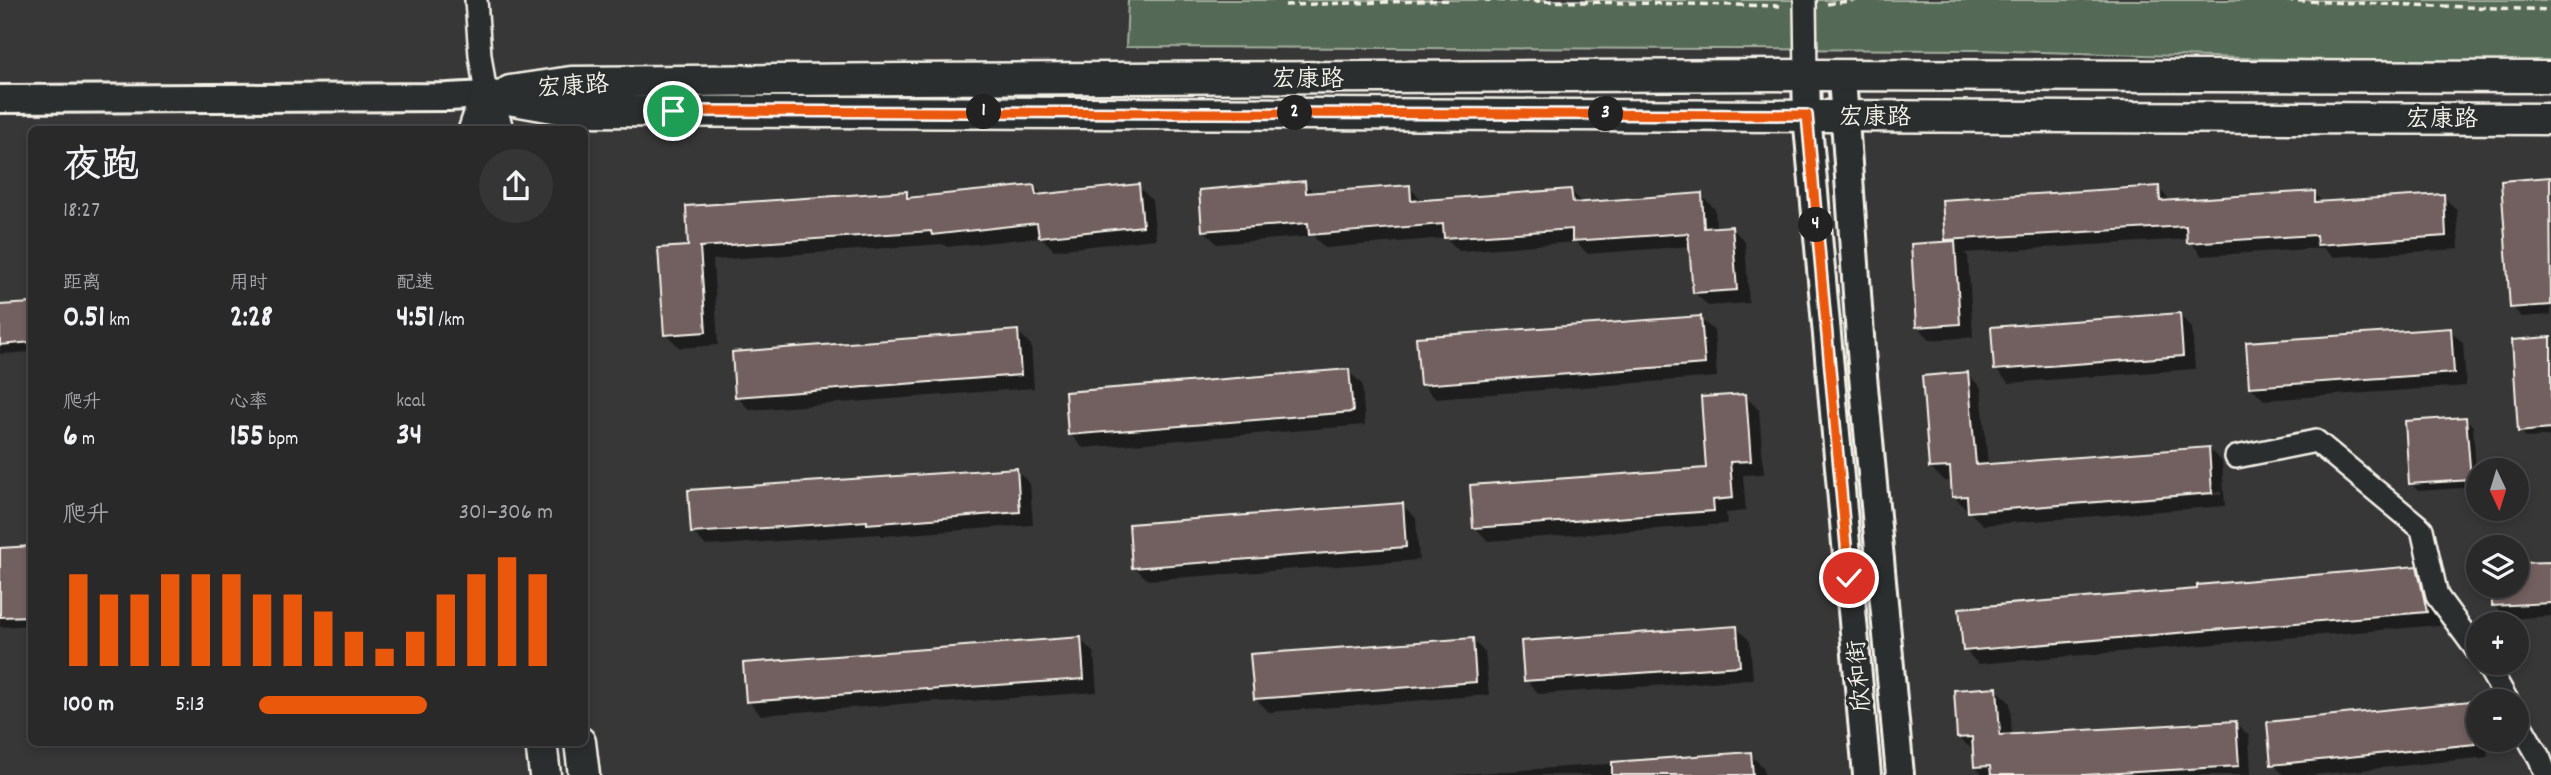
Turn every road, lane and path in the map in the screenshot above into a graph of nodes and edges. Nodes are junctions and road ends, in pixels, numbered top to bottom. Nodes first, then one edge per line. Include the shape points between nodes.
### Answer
1 (476, 0) edge
2 (1453, 0) edge
3 (1485, 0) edge
4 (1856, 0) edge
5 (2274, 0) edge
6 (1805, 3) edge
7 (1285, 5) dead end
8 (2551, 10) edge
9 (1806, 75) junction
10 (1842, 77) junction
11 (2551, 77) edge
12 (486, 95) junction
13 (0, 99) edge
14 (1807, 115) junction
15 (1843, 116) junction
16 (2551, 118) edge
17 (475, 126) edge
18 (497, 126) edge
19 (1828, 365) junction
20 (1862, 365) junction
21 (2236, 457) dead end
22 (2466, 636) edge
23 (2529, 739) edge
24 (580, 746) edge
25 (1898, 771) edge
26 (1869, 772) edge
27 (584, 775) edge
28 (2546, 775) edge

1 - 12 street
2 - 7 path
3 - 6 path
4 - 6 path
5 - 8 path
6 - 9 street
9 - 10 main road, 宏康路
9 - 12 main road, 宏康路 via 571,82
9 - 14 street, 欣和街
10 - 11 main road, 宏康路
10 - 15 street, 欣和街
12 - 13 street, 宏康路
12 - 14 main road, 宏康路 via 576,111
12 - 17 main road
12 - 18 main road
14 - 15 main road, 宏康路
14 - 19 street, 欣和街
15 - 16 main road, 宏康路
15 - 20 street, 欣和街
19 - 20 street via 1831,349 1841,345 1855,352
19 - 26 street, 欣和街
20 - 25 street, 欣和街
21 - 22 street via 2316,441 2422,529 2437,596
23 - 28 street
24 - 27 main road

